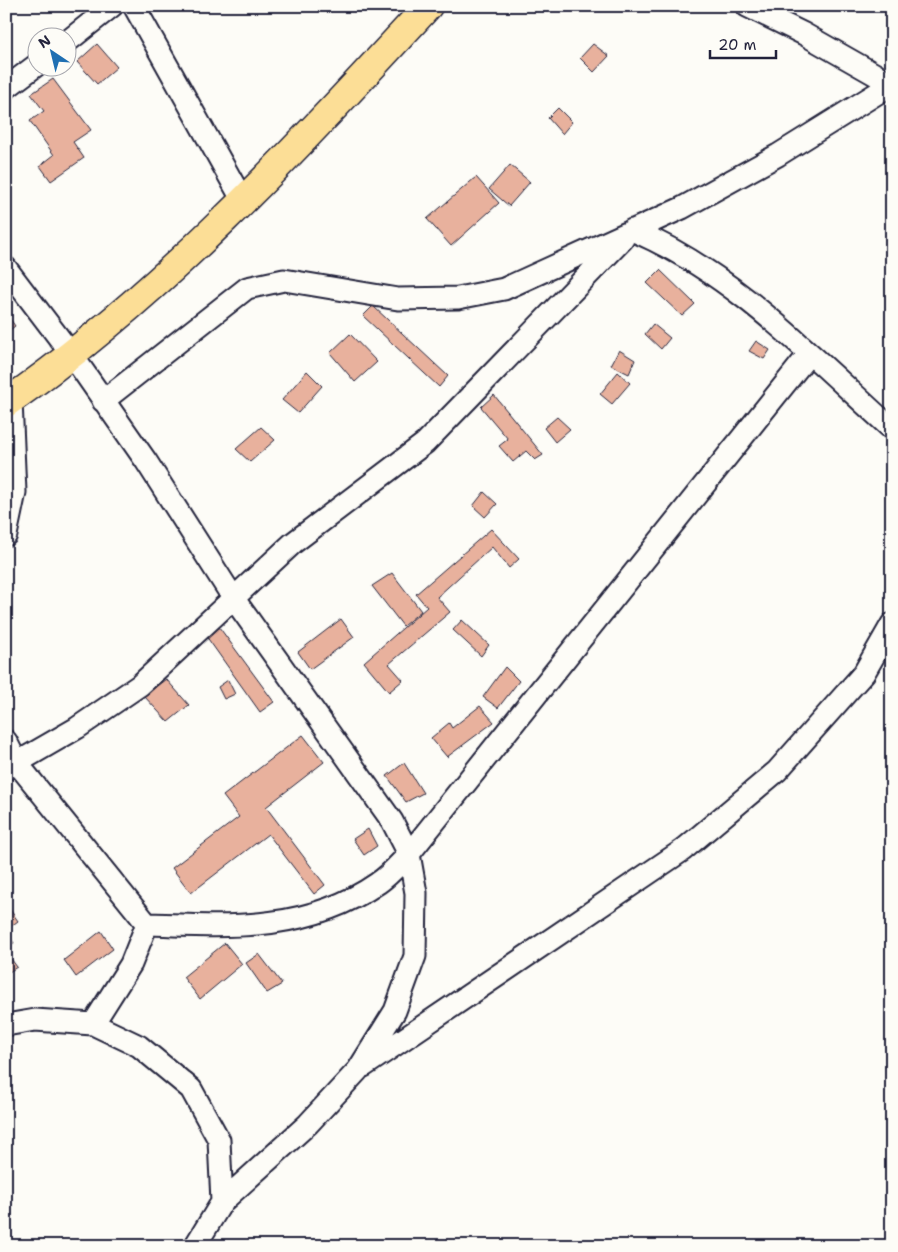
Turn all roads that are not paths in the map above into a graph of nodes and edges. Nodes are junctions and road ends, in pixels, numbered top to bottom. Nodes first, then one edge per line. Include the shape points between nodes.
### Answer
1 (112, 6) edge
2 (134, 6) edge
3 (428, 6) edge
4 (747, 6) edge
5 (78, 33) edge
6 (28, 72) edge
7 (892, 84) edge
8 (6, 88) edge
9 (243, 201) junction
10 (632, 230) junction
11 (6, 268) edge
12 (809, 354) junction
13 (72, 355) junction
14 (103, 401) junction
15 (9, 402) edge
16 (892, 429) edge
17 (6, 535) edge
18 (234, 599) junction
19 (890, 631) edge
20 (6, 742) edge
21 (12, 766) edge
22 (410, 854) junction
23 (147, 924) junction
24 (93, 1024) junction
25 (6, 1026) edge
26 (358, 1070) junction
27 (222, 1202) junction
28 (195, 1246) edge

1 - 5 street
2 - 9 street
3 - 9 highway
4 - 7 street
6 - 8 street
7 - 10 street via 778,155 682,208
9 - 13 highway
10 - 12 street via 662,243 730,286
10 - 14 street via 504,288 458,298 398,299 284,280 247,288
10 - 18 street via 425,443 294,543
11 - 13 street
12 - 16 street
12 - 22 street
13 - 14 street
13 - 15 highway
14 - 18 street via 146,461
15 - 17 street via 15,492
18 - 21 street via 140,685 77,728
18 - 22 street via 392,821
19 - 26 street via 864,673 777,771 683,850
20 - 21 street
21 - 23 street
22 - 23 street via 378,882 335,906 292,920 253,926
22 - 26 street via 416,893 415,956 395,1011
23 - 24 street via 131,964
24 - 25 street via 35,1020
24 - 27 street via 139,1046 191,1089 219,1140
26 - 27 street via 308,1124
27 - 28 street

